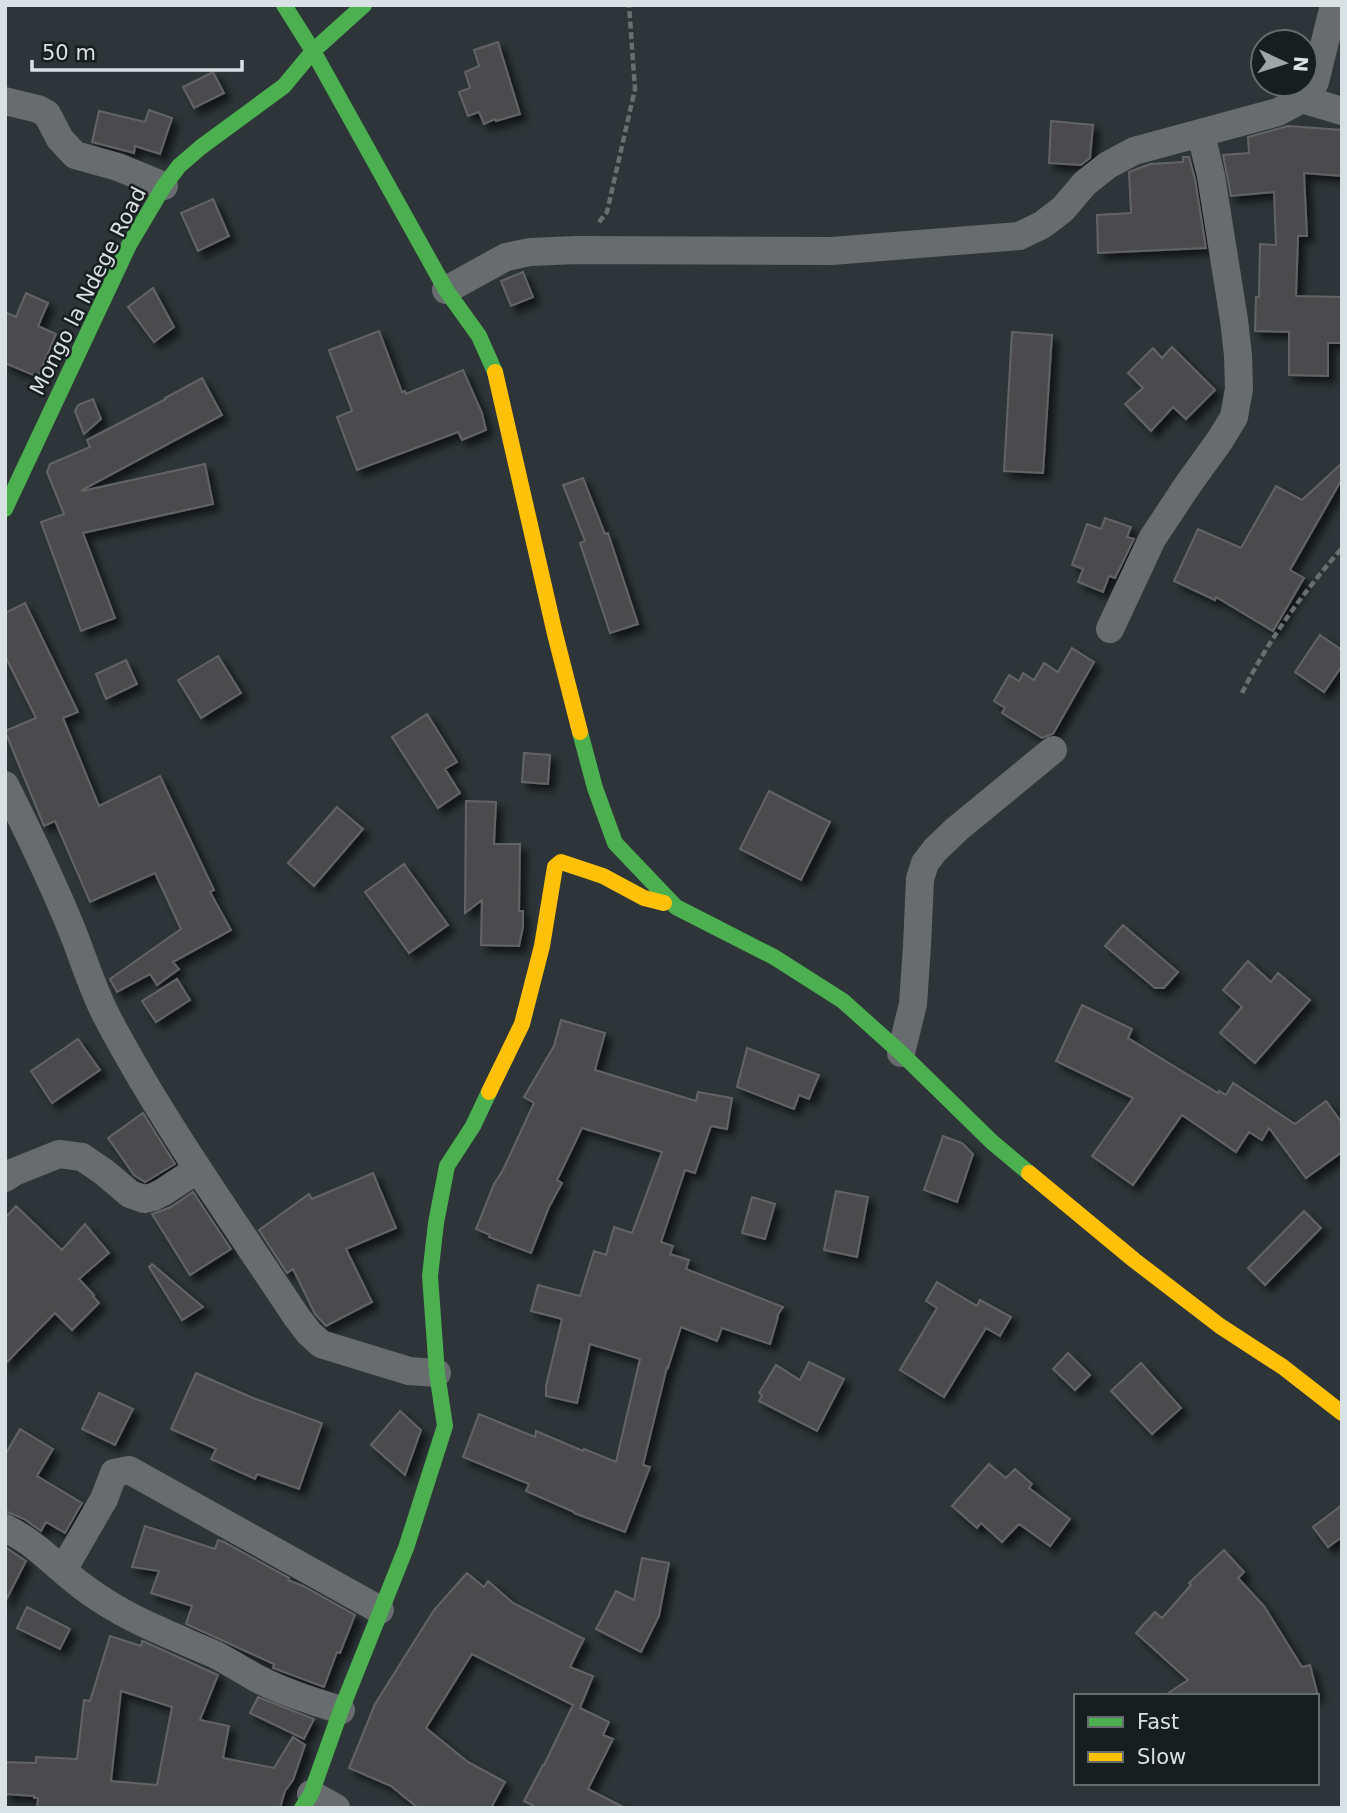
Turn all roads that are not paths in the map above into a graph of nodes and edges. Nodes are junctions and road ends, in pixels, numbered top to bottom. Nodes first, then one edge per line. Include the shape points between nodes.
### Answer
1 (284, 5) edge
2 (364, 5) edge
3 (1334, 5) edge
4 (313, 51) junction
5 (1302, 99) junction
6 (5, 101) edge
7 (1342, 111) edge
8 (1201, 134) junction
9 (164, 186) junction
10 (446, 290) junction
11 (5, 509) edge
12 (1110, 629) dead end
13 (1053, 750) dead end
14 (5, 785) edge
15 (676, 907) junction
16 (901, 1053) junction
17 (198, 1168) junction
18 (5, 1178) edge
19 (438, 1373) junction
20 (1342, 1413) edge
21 (5, 1528) edge
22 (63, 1570) junction
23 (380, 1611) junction
24 (341, 1710) junction
25 (307, 1801) edge
26 (336, 1808) edge

1 - 4 street
2 - 4 street, Mongo la Ndege Road
3 - 5 street via 1315,82
4 - 9 street, Mongo la Ndege Road via 284,86 201,147
4 - 10 street
5 - 7 street
5 - 8 street via 1278,112
6 - 9 street via 47,114 75,155
8 - 10 street via 1134,151 1108,165 1063,209 1019,236 832,251 530,252 506,257
8 - 12 street via 1234,320 1239,389 1234,417 1152,539
9 - 11 street, Mongo la Ndege Road via 130,245
10 - 15 street via 479,336 495,373 555,634 595,788 615,843
13 - 16 street via 957,829 925,863 920,879 913,1004
14 - 17 street via 41,858 107,1017
15 - 16 street via 774,957 843,1001
15 - 19 street via 561,862 555,867 522,1024 473,1126 447,1166 430,1276
16 - 20 street via 992,1142 1134,1260
17 - 18 street via 144,1199 130,1194 82,1157 59,1154
17 - 19 street via 296,1316 321,1344 409,1371
19 - 23 street via 445,1426 406,1548
21 - 22 street
22 - 23 street via 114,1473 129,1470
22 - 24 street via 139,1622 257,1678
23 - 24 street
24 - 25 street
25 - 26 street

